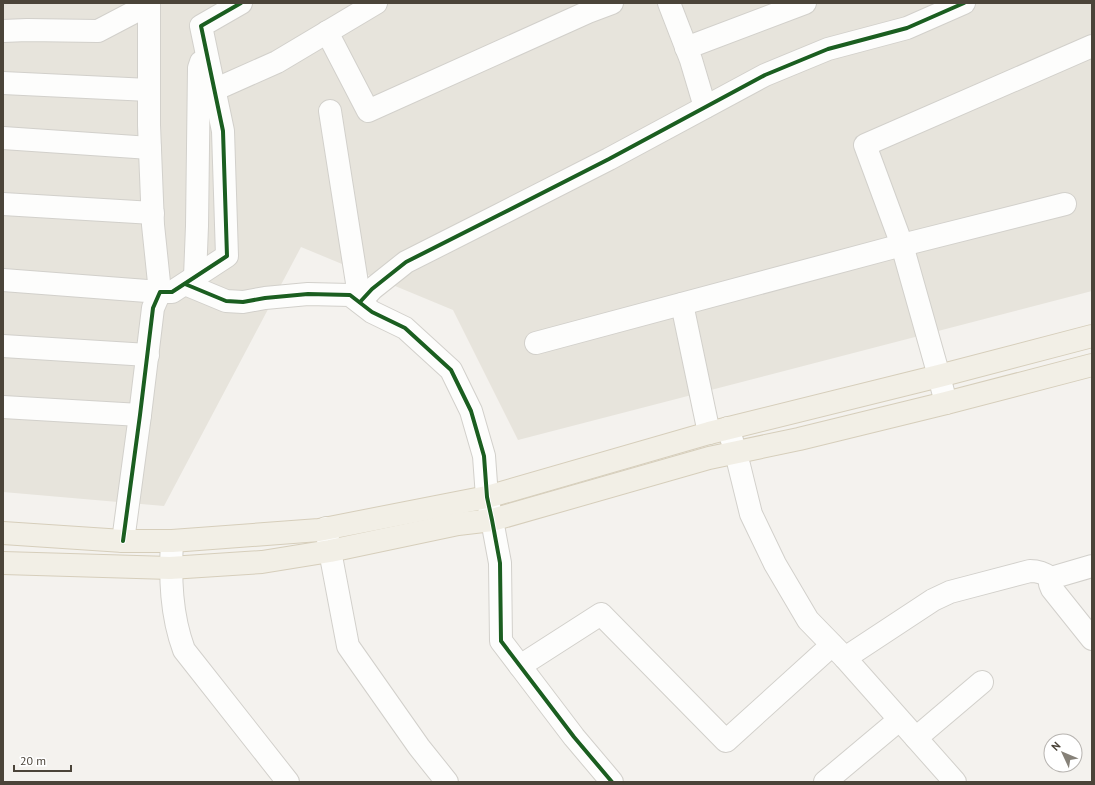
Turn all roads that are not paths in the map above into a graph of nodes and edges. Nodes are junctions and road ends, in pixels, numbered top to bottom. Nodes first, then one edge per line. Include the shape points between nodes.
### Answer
1 (148, 3) edge
2 (241, 3) edge
3 (376, 3) edge
4 (612, 3) edge
5 (669, 3) edge
6 (804, 3) edge
7 (964, 3) edge
8 (3, 31) edge
9 (327, 32) junction
10 (1092, 46) edge
11 (206, 48) junction
12 (686, 48) junction
13 (3, 82) edge
14 (150, 90) junction
15 (214, 90) junction
16 (705, 107) junction
17 (330, 111) dead end
18 (3, 138) edge
19 (150, 148) junction
20 (3, 204) edge
21 (1065, 204) dead end
22 (152, 212) junction
23 (902, 245) junction
24 (3, 280) edge
25 (190, 280) junction
26 (160, 292) junction
27 (360, 302) junction
28 (682, 304) junction
29 (1092, 336) edge
30 (536, 343) dead end
31 (3, 346) edge
32 (148, 355) junction
33 (1092, 366) edge
34 (939, 376) junction
35 (946, 403) junction
36 (3, 407) edge
37 (140, 415) junction
38 (718, 430) junction
39 (736, 453) junction
40 (487, 497) junction
41 (492, 520) junction
42 (326, 528) junction
43 (3, 533) edge
44 (123, 541) junction
45 (172, 541) junction
46 (330, 551) junction
47 (3, 562) edge
48 (1092, 566) edge
49 (170, 568) junction
50 (1051, 578) junction
51 (1092, 639) edge
52 (838, 651) junction
53 (520, 666) junction
54 (982, 682) dead end
55 (899, 720) junction
56 (916, 738) junction
57 (288, 782) edge
58 (447, 782) edge
59 (612, 782) edge
60 (825, 782) edge
61 (955, 782) edge

1 - 8 street via 98,31
1 - 14 street
2 - 11 street via 201,26
3 - 9 street
4 - 9 street via 368,112
5 - 12 street
6 - 12 street
7 - 16 street via 907,28 828,49 765,74
9 - 15 street via 277,62
10 - 23 street via 865,145
11 - 15 street
11 - 25 street via 199,68 197,226
12 - 16 street
13 - 14 street
14 - 19 street
15 - 25 street via 223,131 227,256
16 - 27 street via 406,262
17 - 27 street
18 - 19 street
19 - 22 street
20 - 22 street
21 - 23 street
22 - 26 street
23 - 28 street
23 - 34 street
24 - 26 street
25 - 26 street via 172,292
25 - 27 street via 226,301 243,302 308,294 350,295
26 - 32 street via 153,308
27 - 40 street via 372,312 405,328 451,370 471,411 484,456
28 - 30 street
28 - 38 street
29 - 34 main road
31 - 32 street
32 - 37 street
33 - 35 main road
34 - 35 street
34 - 38 main road
35 - 39 main road
36 - 37 street
37 - 44 street
38 - 39 street
38 - 40 main road
39 - 41 main road via 709,458
39 - 52 street via 751,514 775,564 808,620
40 - 41 street
40 - 42 main road
41 - 46 main road via 458,524
41 - 53 street via 500,563 501,640
42 - 45 main road
42 - 46 street
43 - 44 main road
44 - 45 main road
45 - 49 street
46 - 49 main road via 262,562
46 - 58 street via 348,646 419,747
47 - 49 main road
48 - 50 street
49 - 57 street via 173,610 184,650
50 - 51 street via 1052,589
50 - 52 street via 1038,571 1030,571 950,592
52 - 53 street via 726,741 601,614
52 - 55 street
53 - 59 street
54 - 56 street
55 - 56 street
55 - 60 street
56 - 61 street

